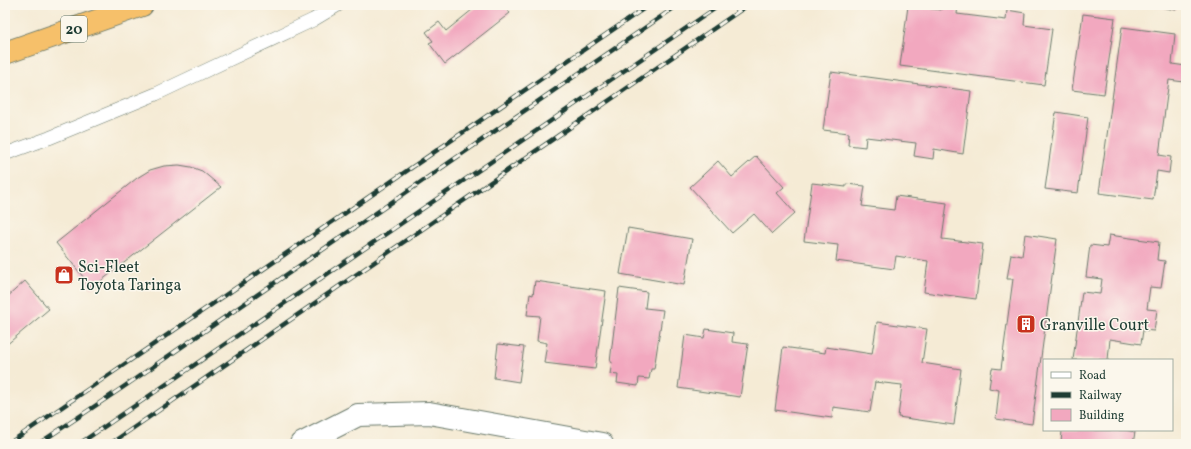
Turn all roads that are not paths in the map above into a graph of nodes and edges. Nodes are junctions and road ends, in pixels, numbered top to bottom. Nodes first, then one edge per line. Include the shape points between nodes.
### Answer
1 (142, 5) edge
2 (338, 5) edge
3 (5, 53) edge
4 (5, 154) edge
5 (301, 444) edge
6 (602, 444) edge

1 - 3 highway, 20
2 - 4 lane via 320,17 156,94
5 - 6 street via 358,415 429,413

